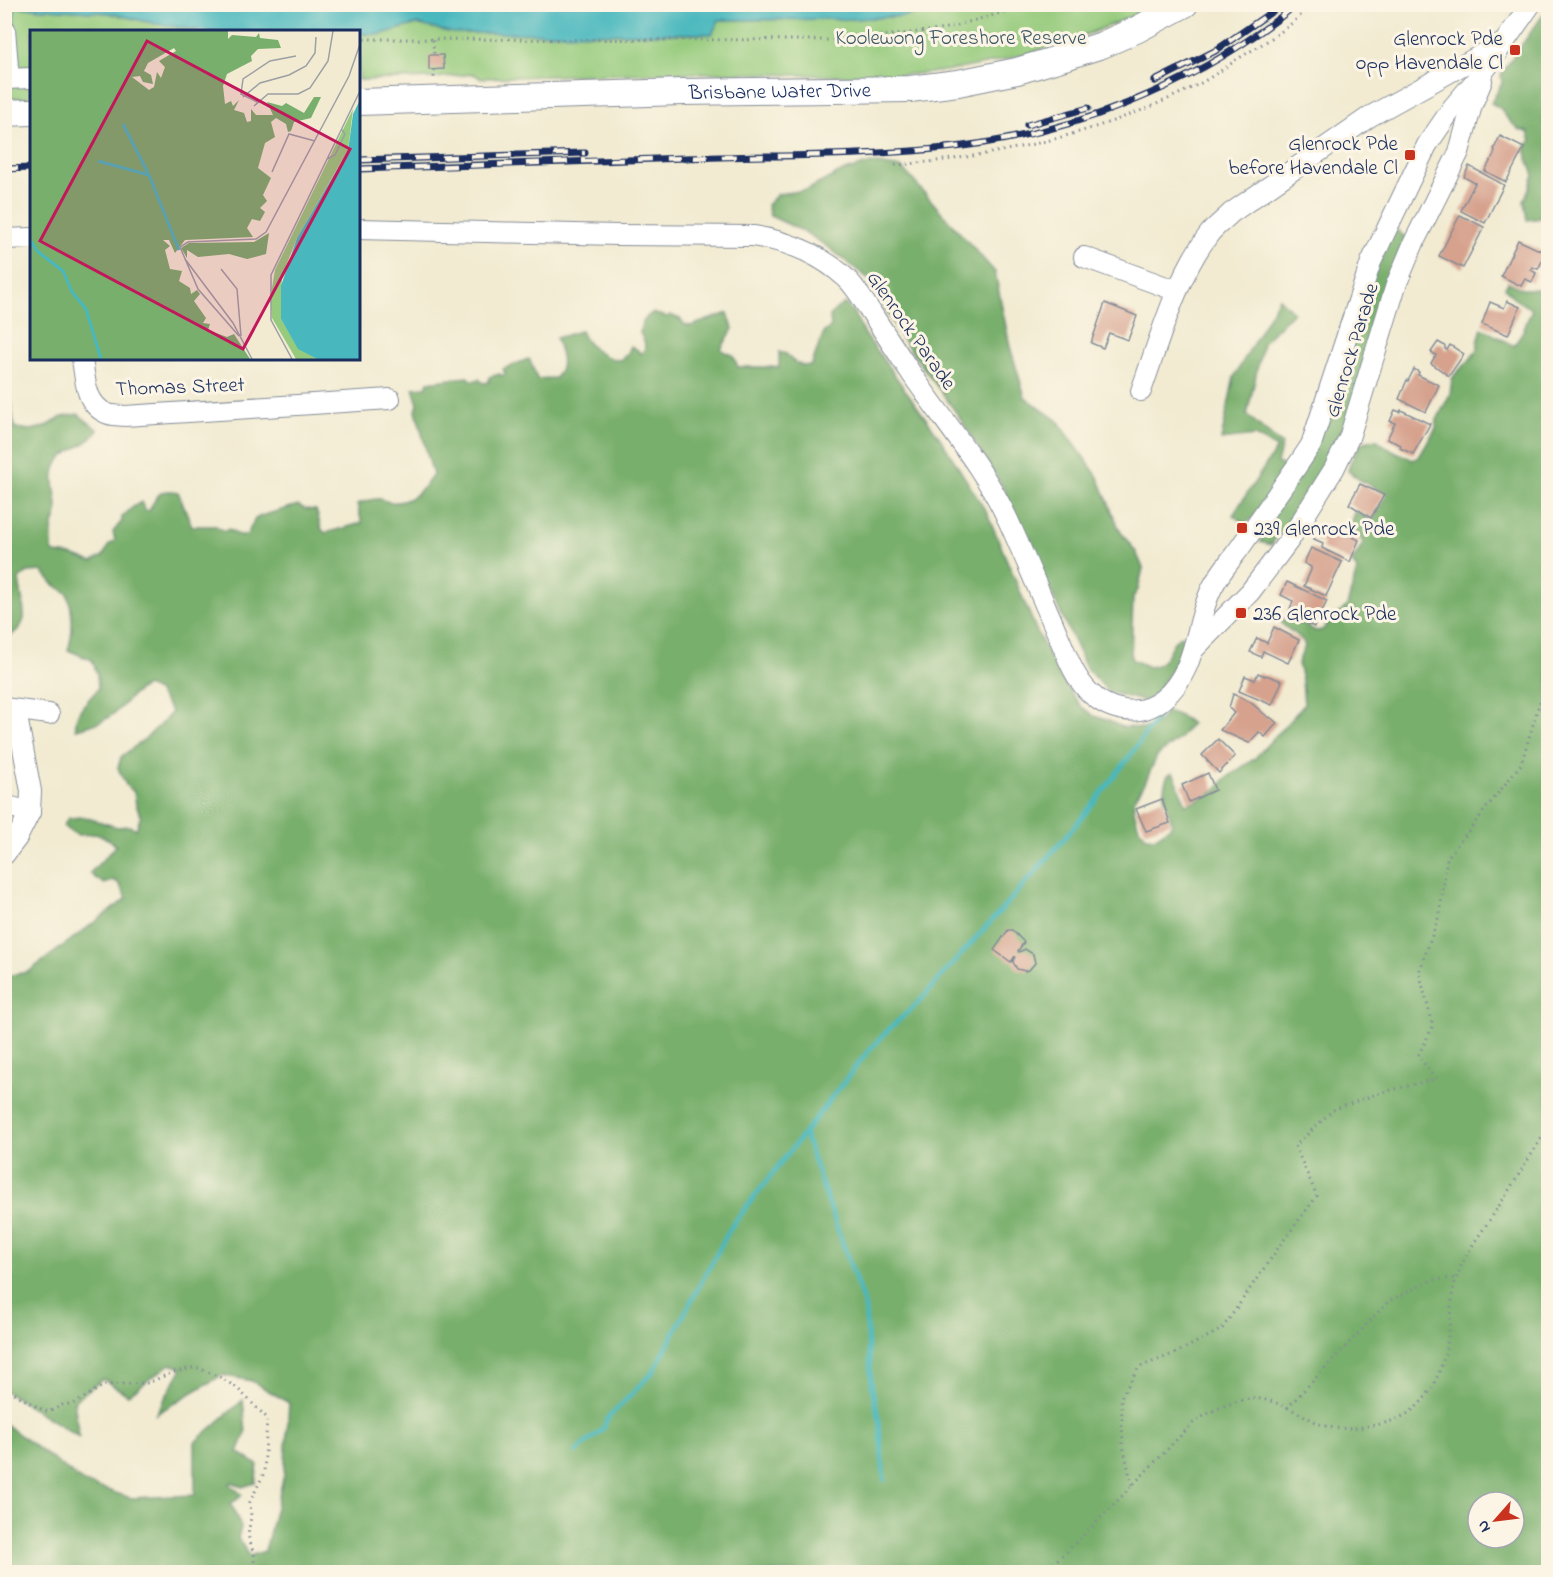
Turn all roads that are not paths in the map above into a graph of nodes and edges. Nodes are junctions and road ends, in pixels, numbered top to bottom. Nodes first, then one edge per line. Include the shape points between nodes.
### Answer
1 (1185, 4) edge
2 (1531, 4) edge
3 (5, 29) edge
4 (1504, 42) junction
5 (1487, 67) junction
6 (30, 78) edge
7 (7, 79) edge
8 (360, 102) edge
9 (30, 112) edge
10 (4, 113) edge
11 (360, 229) edge
12 (30, 238) edge
13 (4, 239) edge
14 (1084, 257) dead end
15 (1177, 291) junction
16 (82, 360) edge
17 (1141, 392) dead end
18 (390, 399) dead end
19 (1194, 649) junction
20 (10, 710) edge
21 (49, 714) dead end
22 (4, 805) edge
23 (30, 812) junction
24 (4, 855) edge

1 - 8 main road, Brisbane Water Drive via 1138,29 1071,56 958,84 910,89
2 - 4 street, Glenrock Parade
3 - 7 street
4 - 5 street, Glenrock Parade
4 - 15 street via 1369,117 1231,213 1211,231
5 - 19 street, Glenrock Parade via 1427,145 1371,262 1311,445 1212,587
5 - 19 street, Glenrock Parade via 1459,152 1396,285 1349,438 1334,469 1250,592
6 - 7 street
9 - 10 main road
11 - 19 street, Glenrock Parade via 753,236 795,245 848,280 973,458 1002,507 1064,650 1088,691 1120,710 1138,711 1154,705 1179,681
12 - 13 street
14 - 15 street
15 - 17 street
16 - 18 street, Thomas Street via 93,404 107,414
20 - 21 street
20 - 23 street via 31,791
22 - 23 street
23 - 24 street

